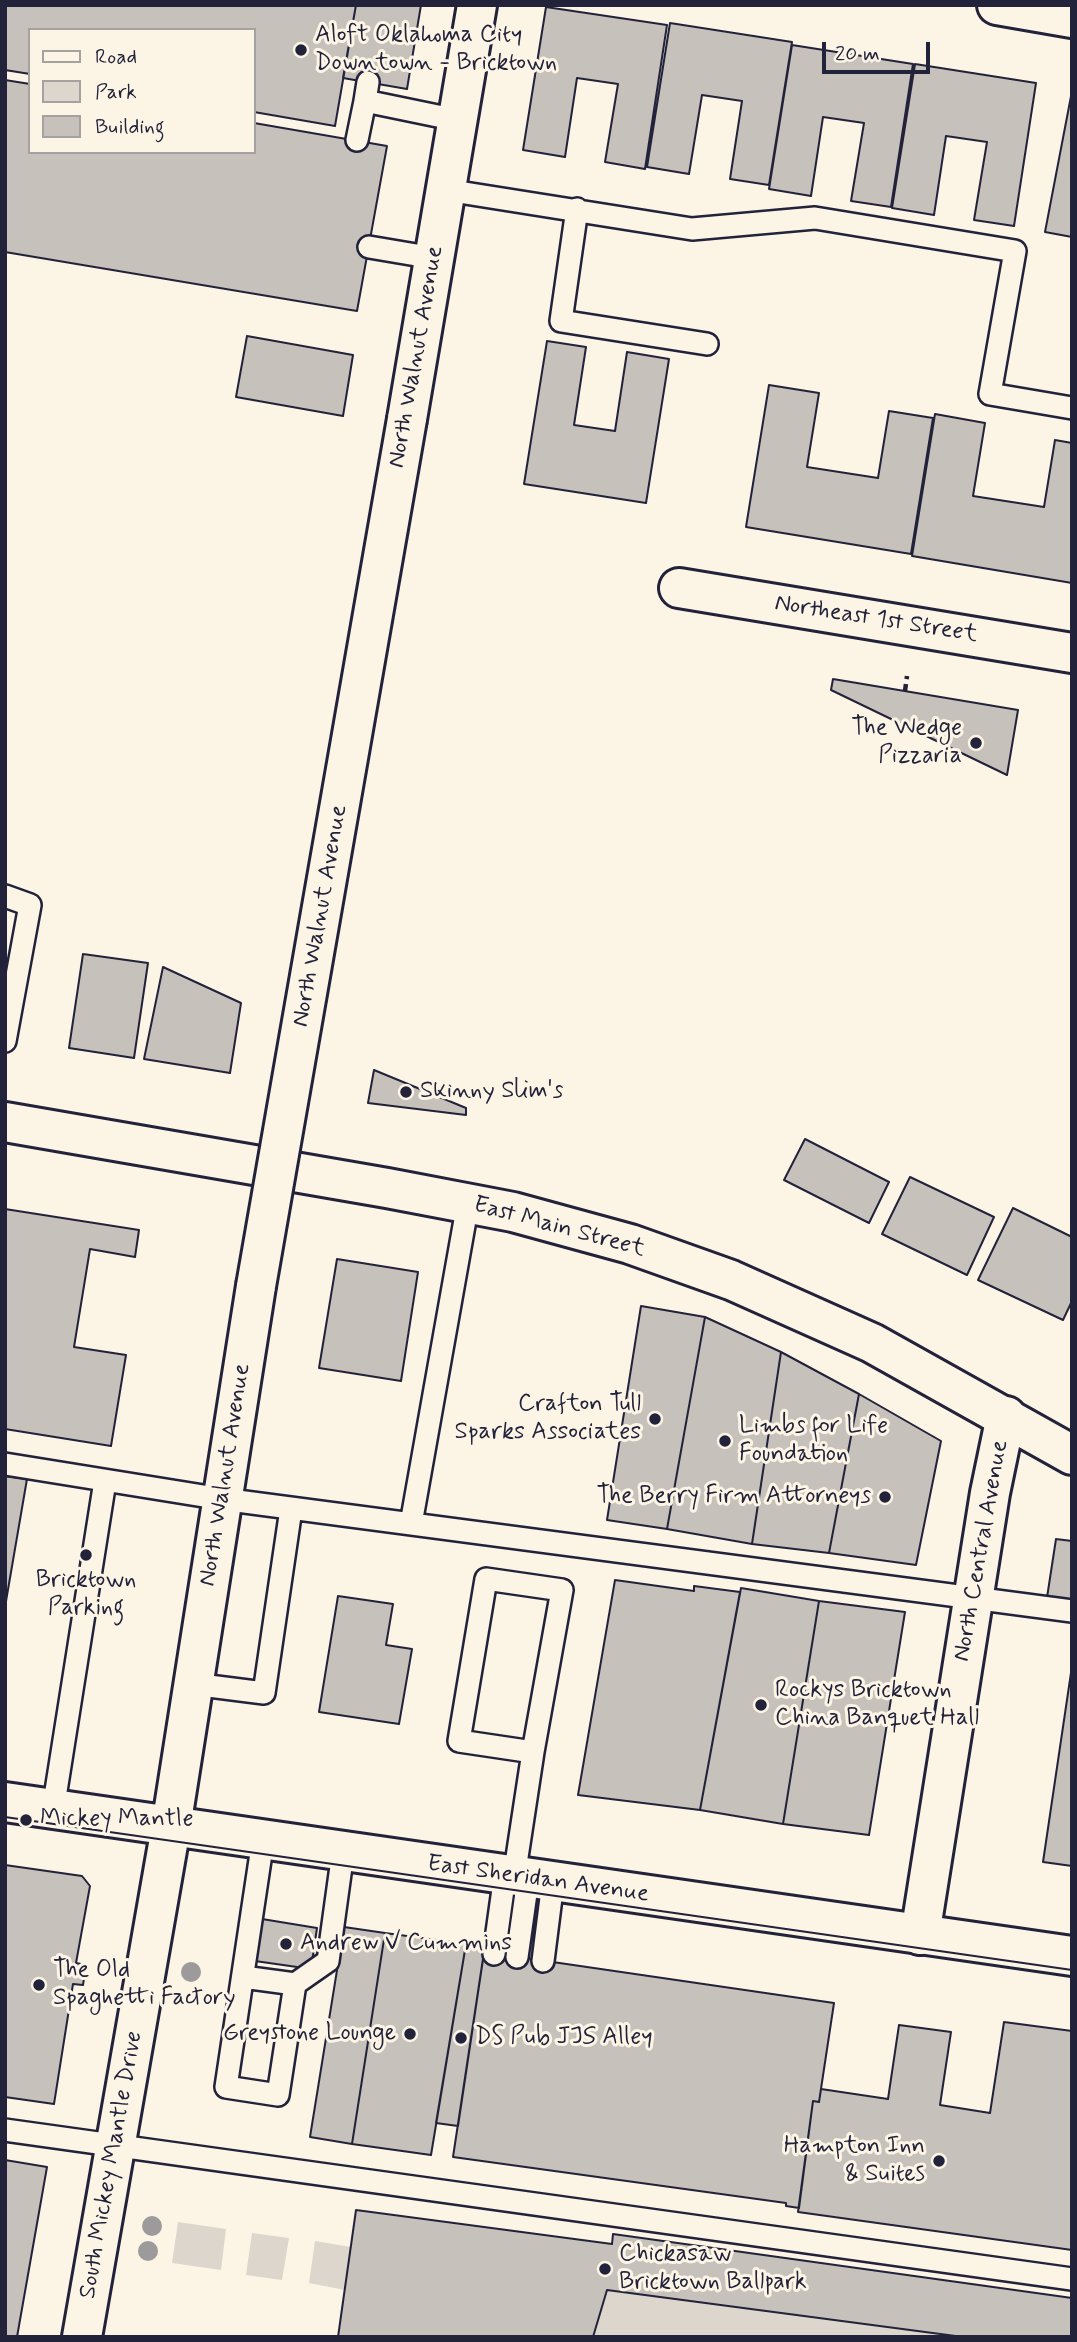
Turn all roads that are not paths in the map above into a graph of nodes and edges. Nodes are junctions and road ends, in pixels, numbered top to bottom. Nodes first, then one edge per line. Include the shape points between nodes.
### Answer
1 (477, 5) edge
2 (997, 5) edge
3 (1072, 18) edge
4 (457, 121) junction
5 (357, 140) dead end
6 (446, 190) junction
7 (577, 209) junction
8 (369, 247) dead end
9 (434, 258) junction
10 (707, 344) dead end
11 (1072, 408) edge
12 (679, 588) dead end
13 (1072, 653) edge
14 (5, 896) edge
15 (5, 1041) edge
16 (5, 1122) edge
17 (468, 1203) junction
18 (1006, 1416) junction
19 (1072, 1455) edge
20 (5, 1464) edge
21 (105, 1481) junction
22 (222, 1499) junction
23 (291, 1508) junction
24 (411, 1524) junction
25 (973, 1598) junction
26 (1072, 1611) edge
27 (193, 1684) junction
28 (533, 1752) junction
29 (5, 1802) edge
30 (53, 1810) junction
31 (171, 1827) junction
32 (263, 1840) junction
33 (343, 1852) junction
34 (525, 1878) junction
35 (920, 1935) junction
36 (494, 1954) dead end
37 (1072, 1956) edge
38 (517, 1957) dead end
39 (543, 1961) dead end
40 (243, 1977) junction
41 (295, 1984) junction
42 (5, 2130) edge
43 (116, 2146) junction
44 (1072, 2279) edge
45 (82, 2337) edge

1 - 4 street, North Walnut Avenue
2 - 3 street
4 - 5 lane via 366,92
4 - 6 street, North Walnut Avenue
6 - 7 lane
6 - 9 street, North Walnut Avenue
7 - 10 lane via 561,321
7 - 11 lane via 692,229 815,218 1015,251 990,394
8 - 9 lane
9 - 22 street, North Walnut Avenue, bridge
12 - 13 street, Northeast 1st Street
14 - 15 lane via 30,905
16 - 17 street, East Main Street
17 - 18 street, East Main Street via 630,1244 731,1280 872,1343
17 - 24 lane
18 - 19 street, East Main Street
18 - 25 street, North Central Avenue
20 - 21 lane
21 - 22 lane
21 - 30 lane
22 - 23 lane
22 - 27 street, North Walnut Avenue
23 - 24 lane
23 - 27 lane via 264,1693
24 - 25 lane
25 - 26 lane
25 - 35 street, North Central Avenue
27 - 31 street, North Walnut Avenue
28 - 28 lane via 562,1590 486,1579 459,1741
28 - 34 lane
29 - 30 street, East Sheridan Avenue
30 - 31 street, East Sheridan Avenue
31 - 32 street, East Sheridan Avenue
31 - 43 street, South Mickey Mantle Drive
32 - 33 street, East Sheridan Avenue
32 - 40 lane
33 - 34 street, East Sheridan Avenue
33 - 41 lane via 327,1961
34 - 35 street, East Sheridan Avenue
34 - 36 lane
34 - 38 lane
34 - 39 lane
35 - 37 street, East Sheridan Avenue
40 - 41 lane
40 - 41 lane via 226,2087 278,2095
42 - 43 lane
43 - 44 lane
43 - 45 street, South Mickey Mantle Drive

